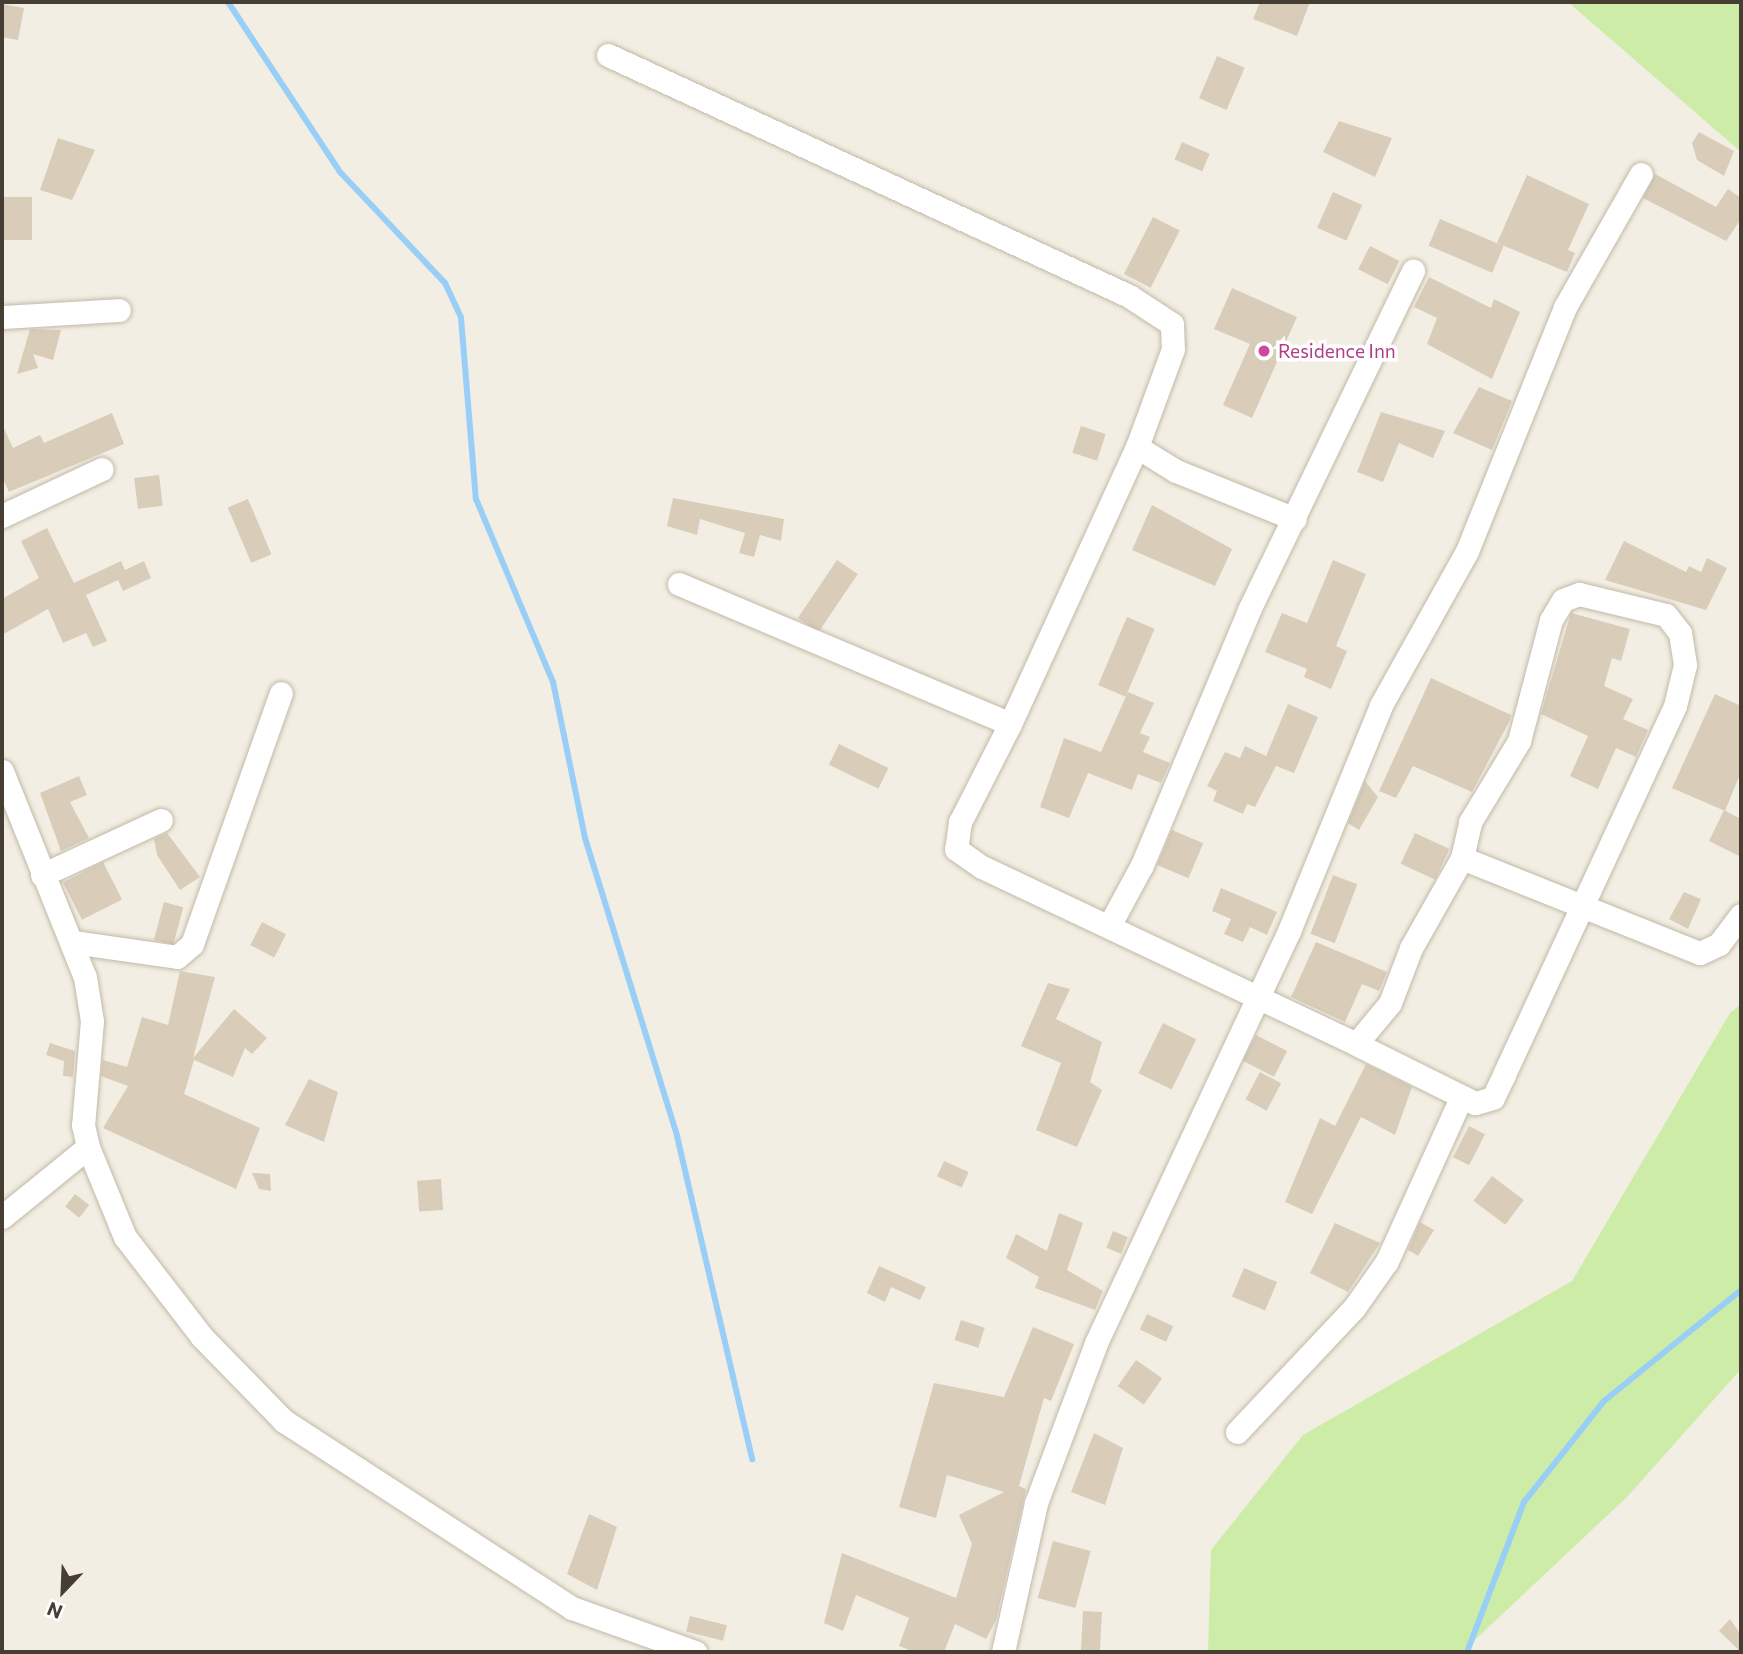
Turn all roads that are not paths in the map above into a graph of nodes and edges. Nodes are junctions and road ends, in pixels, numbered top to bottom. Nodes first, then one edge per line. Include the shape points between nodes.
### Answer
1 (608, 55) dead end
2 (1641, 174) dead end
3 (1413, 271) dead end
4 (119, 310) dead end
5 (2, 317) edge
6 (1137, 447) junction
7 (102, 469) dead end
8 (2, 516) edge
9 (1295, 519) junction
10 (679, 584) dead end
11 (281, 693) dead end
12 (1010, 724) junction
13 (2, 771) edge
14 (161, 820) dead end
15 (1462, 858) junction
16 (42, 875) junction
17 (1583, 903) junction
18 (1741, 915) edge
19 (1109, 926) junction
20 (73, 942) junction
21 (1259, 995) junction
22 (1356, 1044) junction
23 (1461, 1098) junction
24 (88, 1146) junction
25 (2, 1217) edge
26 (1237, 1432) dead end
27 (695, 1652) edge
28 (1003, 1652) edge

1 - 6 street via 1129,296 1172,324 1173,349
2 - 21 street via 1565,307 1467,551 1381,705
3 - 9 street
4 - 5 street
6 - 9 street via 1176,471
6 - 12 street
7 - 8 street
9 - 19 street
10 - 12 street
11 - 20 street via 192,944 177,957
12 - 19 street via 960,821 956,849
13 - 16 street
14 - 16 street
15 - 17 street
15 - 17 street via 1470,822 1519,741 1551,620 1563,600 1579,594 1666,615 1680,634 1685,665 1675,706
15 - 22 street via 1411,948 1390,1003
16 - 20 street
17 - 18 street via 1700,953 1719,944
17 - 23 street via 1493,1098 1475,1103
19 - 21 street
20 - 24 street via 92,1021 83,1125
21 - 22 street
21 - 28 street via 1087,1367 1036,1503
22 - 23 street
23 - 26 street via 1387,1261 1354,1308
24 - 25 street
24 - 27 street via 125,1237 256,1399 572,1608

